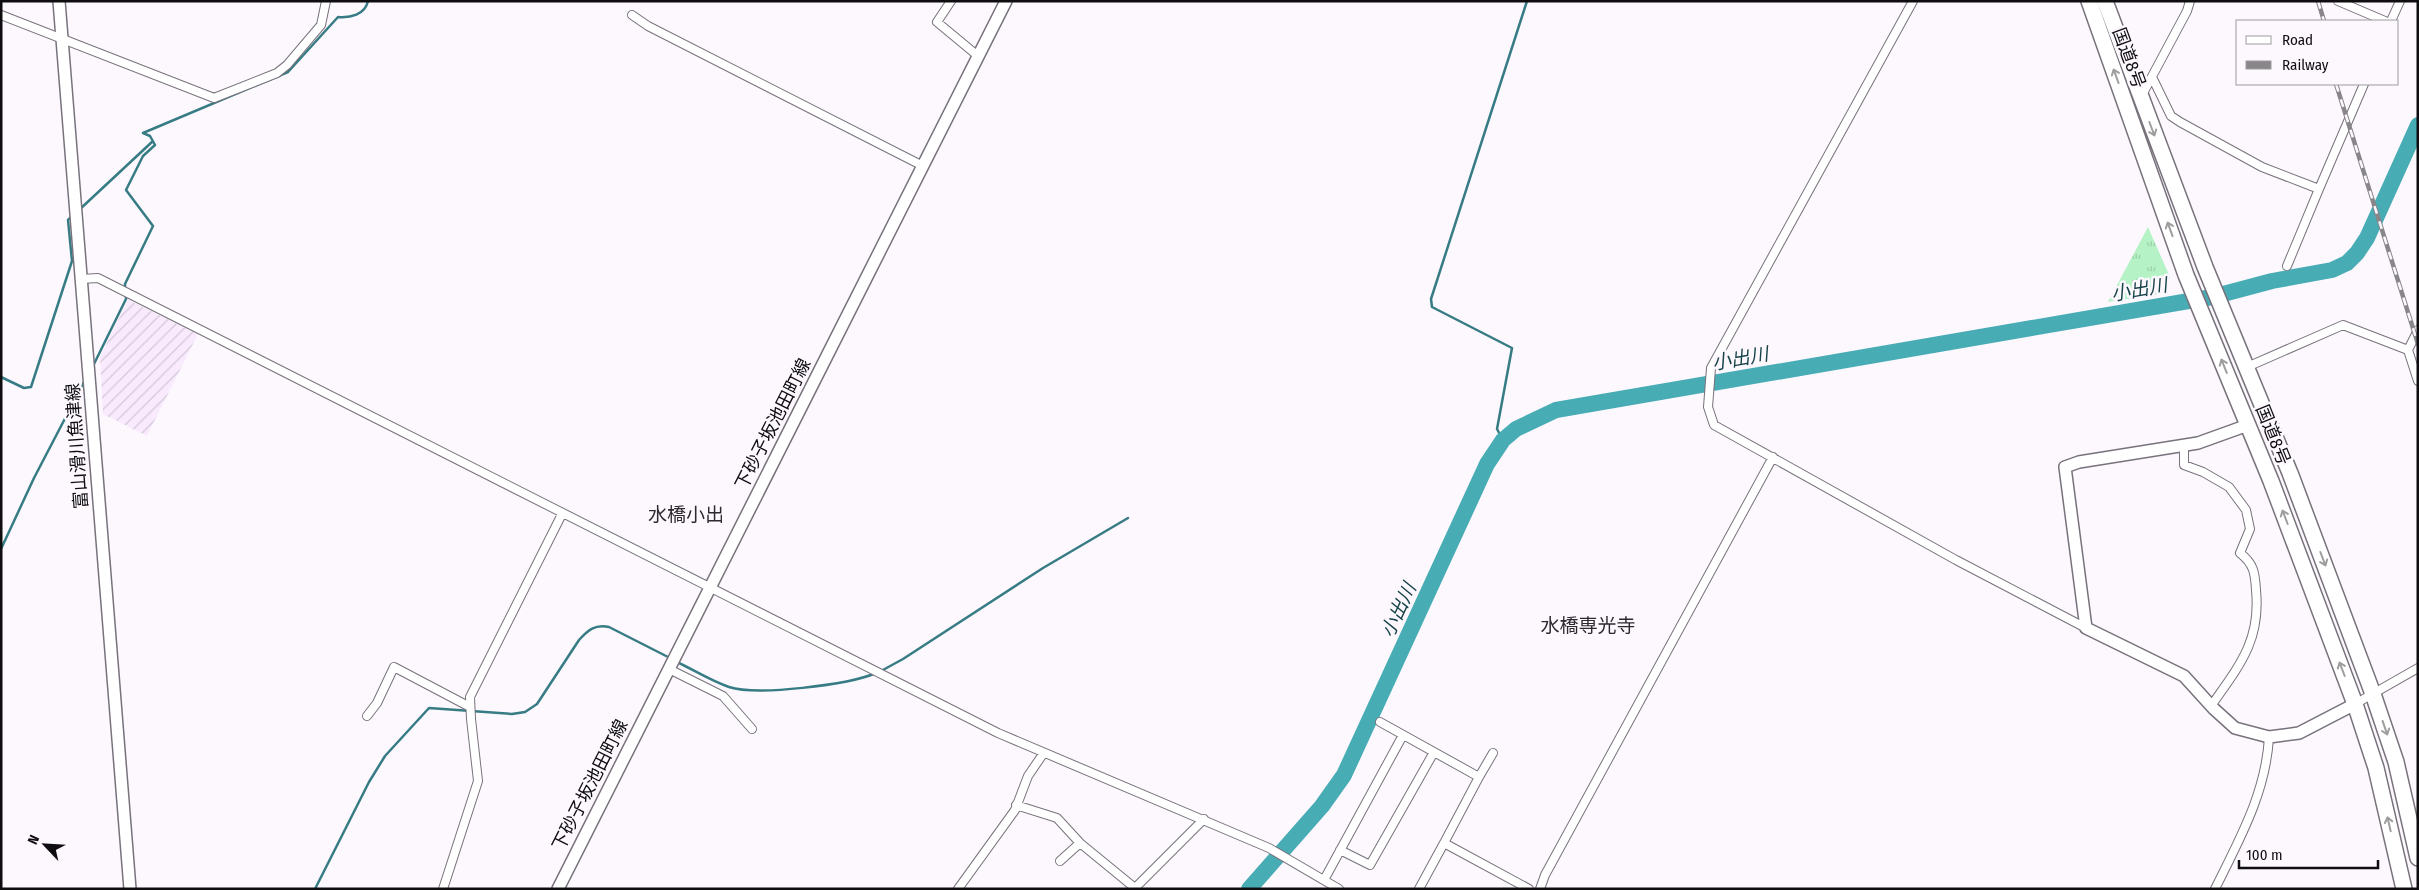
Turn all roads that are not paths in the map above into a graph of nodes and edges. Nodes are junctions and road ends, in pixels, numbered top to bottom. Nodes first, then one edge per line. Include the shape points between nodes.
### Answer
1 (59, 1) edge
2 (326, 1) edge
3 (951, 1) edge
4 (1006, 1) edge
5 (1913, 1) edge
6 (2089, 1) edge
7 (2105, 1) edge
8 (2190, 1) edge
9 (2338, 1) edge
10 (2400, 1) edge
11 (632, 15) dead end
12 (1, 16) edge
13 (2383, 20) edge
14 (2391, 20) edge
15 (62, 40) junction
16 (978, 56) junction
17 (2152, 77) junction
18 (2364, 85) edge
19 (2140, 98) junction
20 (923, 166) junction
21 (2318, 190) junction
22 (2287, 266) dead end
23 (81, 279) junction
24 (2418, 330) edge
25 (2408, 350) junction
26 (2247, 367) junction
27 (2418, 381) edge
28 (2248, 425) junction
29 (2184, 445) junction
30 (1773, 457) junction
31 (562, 514) junction
32 (710, 588) junction
33 (2086, 628) junction
34 (2418, 668) edge
35 (669, 669) junction
36 (2373, 694) junction
37 (2355, 704) junction
38 (470, 706) junction
39 (2211, 706) junction
40 (368, 716) dead end
41 (1380, 722) dead end
42 (752, 729) dead end
43 (1403, 735) junction
44 (2270, 737) junction
45 (1434, 752) junction
46 (1493, 753) dead end
47 (1043, 754) junction
48 (1479, 777) junction
49 (1016, 805) junction
50 (1204, 820) junction
51 (1080, 843) junction
52 (1444, 843) junction
53 (1340, 850) junction
54 (2418, 858) edge
55 (1060, 861) dead end
56 (1324, 880) junction
57 (445, 888) edge
58 (130, 889) edge
59 (558, 889) edge
60 (958, 889) edge
61 (1339, 889) edge
62 (1419, 889) edge
63 (1529, 889) edge
64 (1540, 889) edge
65 (2215, 889) edge
66 (2404, 889) edge

1 - 15 main road, 富山滑川魚津線
2 - 15 street via 321,25 287,65 277,73 214,98
3 - 16 street via 937,22
4 - 16 main road, 下砂子坂池田町線
5 - 30 street via 1710,368 1708,407 1714,425
28 -> 6 highway, 国道8号 via 2186,275
7 - 19 highway, 国道8号
8 - 17 street
9 - 13 street
10 - 14 street
11 - 20 street
12 - 15 street
15 - 23 main road, 富山滑川魚津線
16 - 20 main road, 下砂子坂池田町線
17 - 19 street
17 - 21 street via 2171,116 2262,167
18 - 21 street
19 -> 26 highway, 国道8号
20 - 32 main road, 下砂子坂池田町線
21 - 22 street
23 - 31 street via 98,278
23 - 58 main road, 富山滑川魚津線
24 - 25 street
25 - 26 street via 2343,326
25 - 27 street
26 -> 36 highway, 国道8号
28 - 29 main road
37 -> 28 highway, 国道8号
29 - 33 main road via 2065,467
29 - 39 street via 2184,465 2229,487 2250,518 2250,529 2240,553 2255,568 2258,610 2254,636 2245,658
30 - 33 street via 1956,560
30 - 64 street
31 - 32 street
31 - 38 street via 470,697
32 - 35 main road, 下砂子坂池田町線
32 - 47 street
33 - 39 main road via 2184,676
34 - 36 street
35 - 42 street via 723,696
35 - 59 main road, 下砂子坂池田町線
36 - 37 street
36 -> 54 highway, 国道8号 via 2396,762
37 - 44 main road via 2299,732
66 -> 37 highway, 国道8号 via 2376,768
38 - 40 street via 394,667
38 - 57 street via 478,780
39 - 44 main road via 2235,728
41 - 43 street
43 - 45 street
43 - 53 street
44 - 65 street via 2259,796
45 - 48 street
45 - 53 street via 1370,866
46 - 48 street
47 - 49 street via 1028,776
47 - 50 street
48 - 52 street
49 - 51 street via 1058,818
49 - 60 street
50 - 51 street via 1135,888
50 - 56 street via 1269,848
51 - 55 street
52 - 62 street
52 - 63 street
53 - 56 street
56 - 61 street

